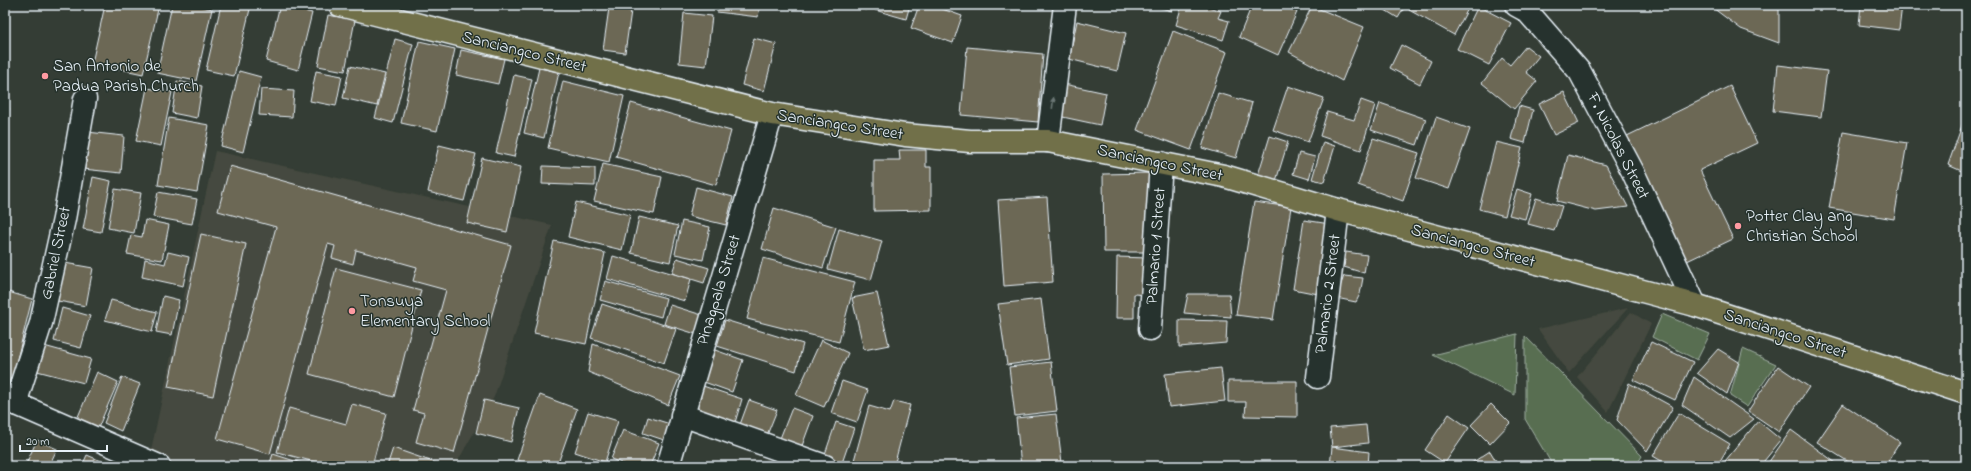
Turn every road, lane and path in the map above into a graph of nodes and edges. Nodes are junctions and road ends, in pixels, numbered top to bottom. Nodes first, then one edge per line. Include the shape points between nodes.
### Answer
1 (340, 5) edge
2 (1065, 5) edge
3 (1516, 5) edge
4 (85, 98) dead end
5 (772, 114) junction
6 (1048, 141) junction
7 (1161, 163) junction
8 (1338, 210) junction
9 (1695, 305) junction
10 (1150, 330) dead end
11 (1318, 377) dead end
12 (1966, 393) edge
13 (10, 401) edge
14 (682, 415) junction
15 (159, 466) edge
16 (668, 466) edge
17 (825, 466) edge

1 - 5 main road, Sanciangco Street
6 -> 2 street
3 - 9 street, F. Nicolas Street via 1527,11 1580,72 1633,172
4 - 13 street, Gabriel Street via 63,227 41,324
5 - 6 main road, Sanciangco Street via 905,135 970,141
5 - 14 street, Pinagpala Street
6 - 7 main road, Sanciangco Street
7 - 8 main road, Sanciangco Street via 1224,176
7 - 10 street, Palmario 1 Street
8 - 9 main road, Sanciangco Street
8 - 11 street, Palmario 2 Street
9 - 12 main road, Sanciangco Street
13 - 15 street
14 - 16 street, Pinagpala Street
14 - 17 street

